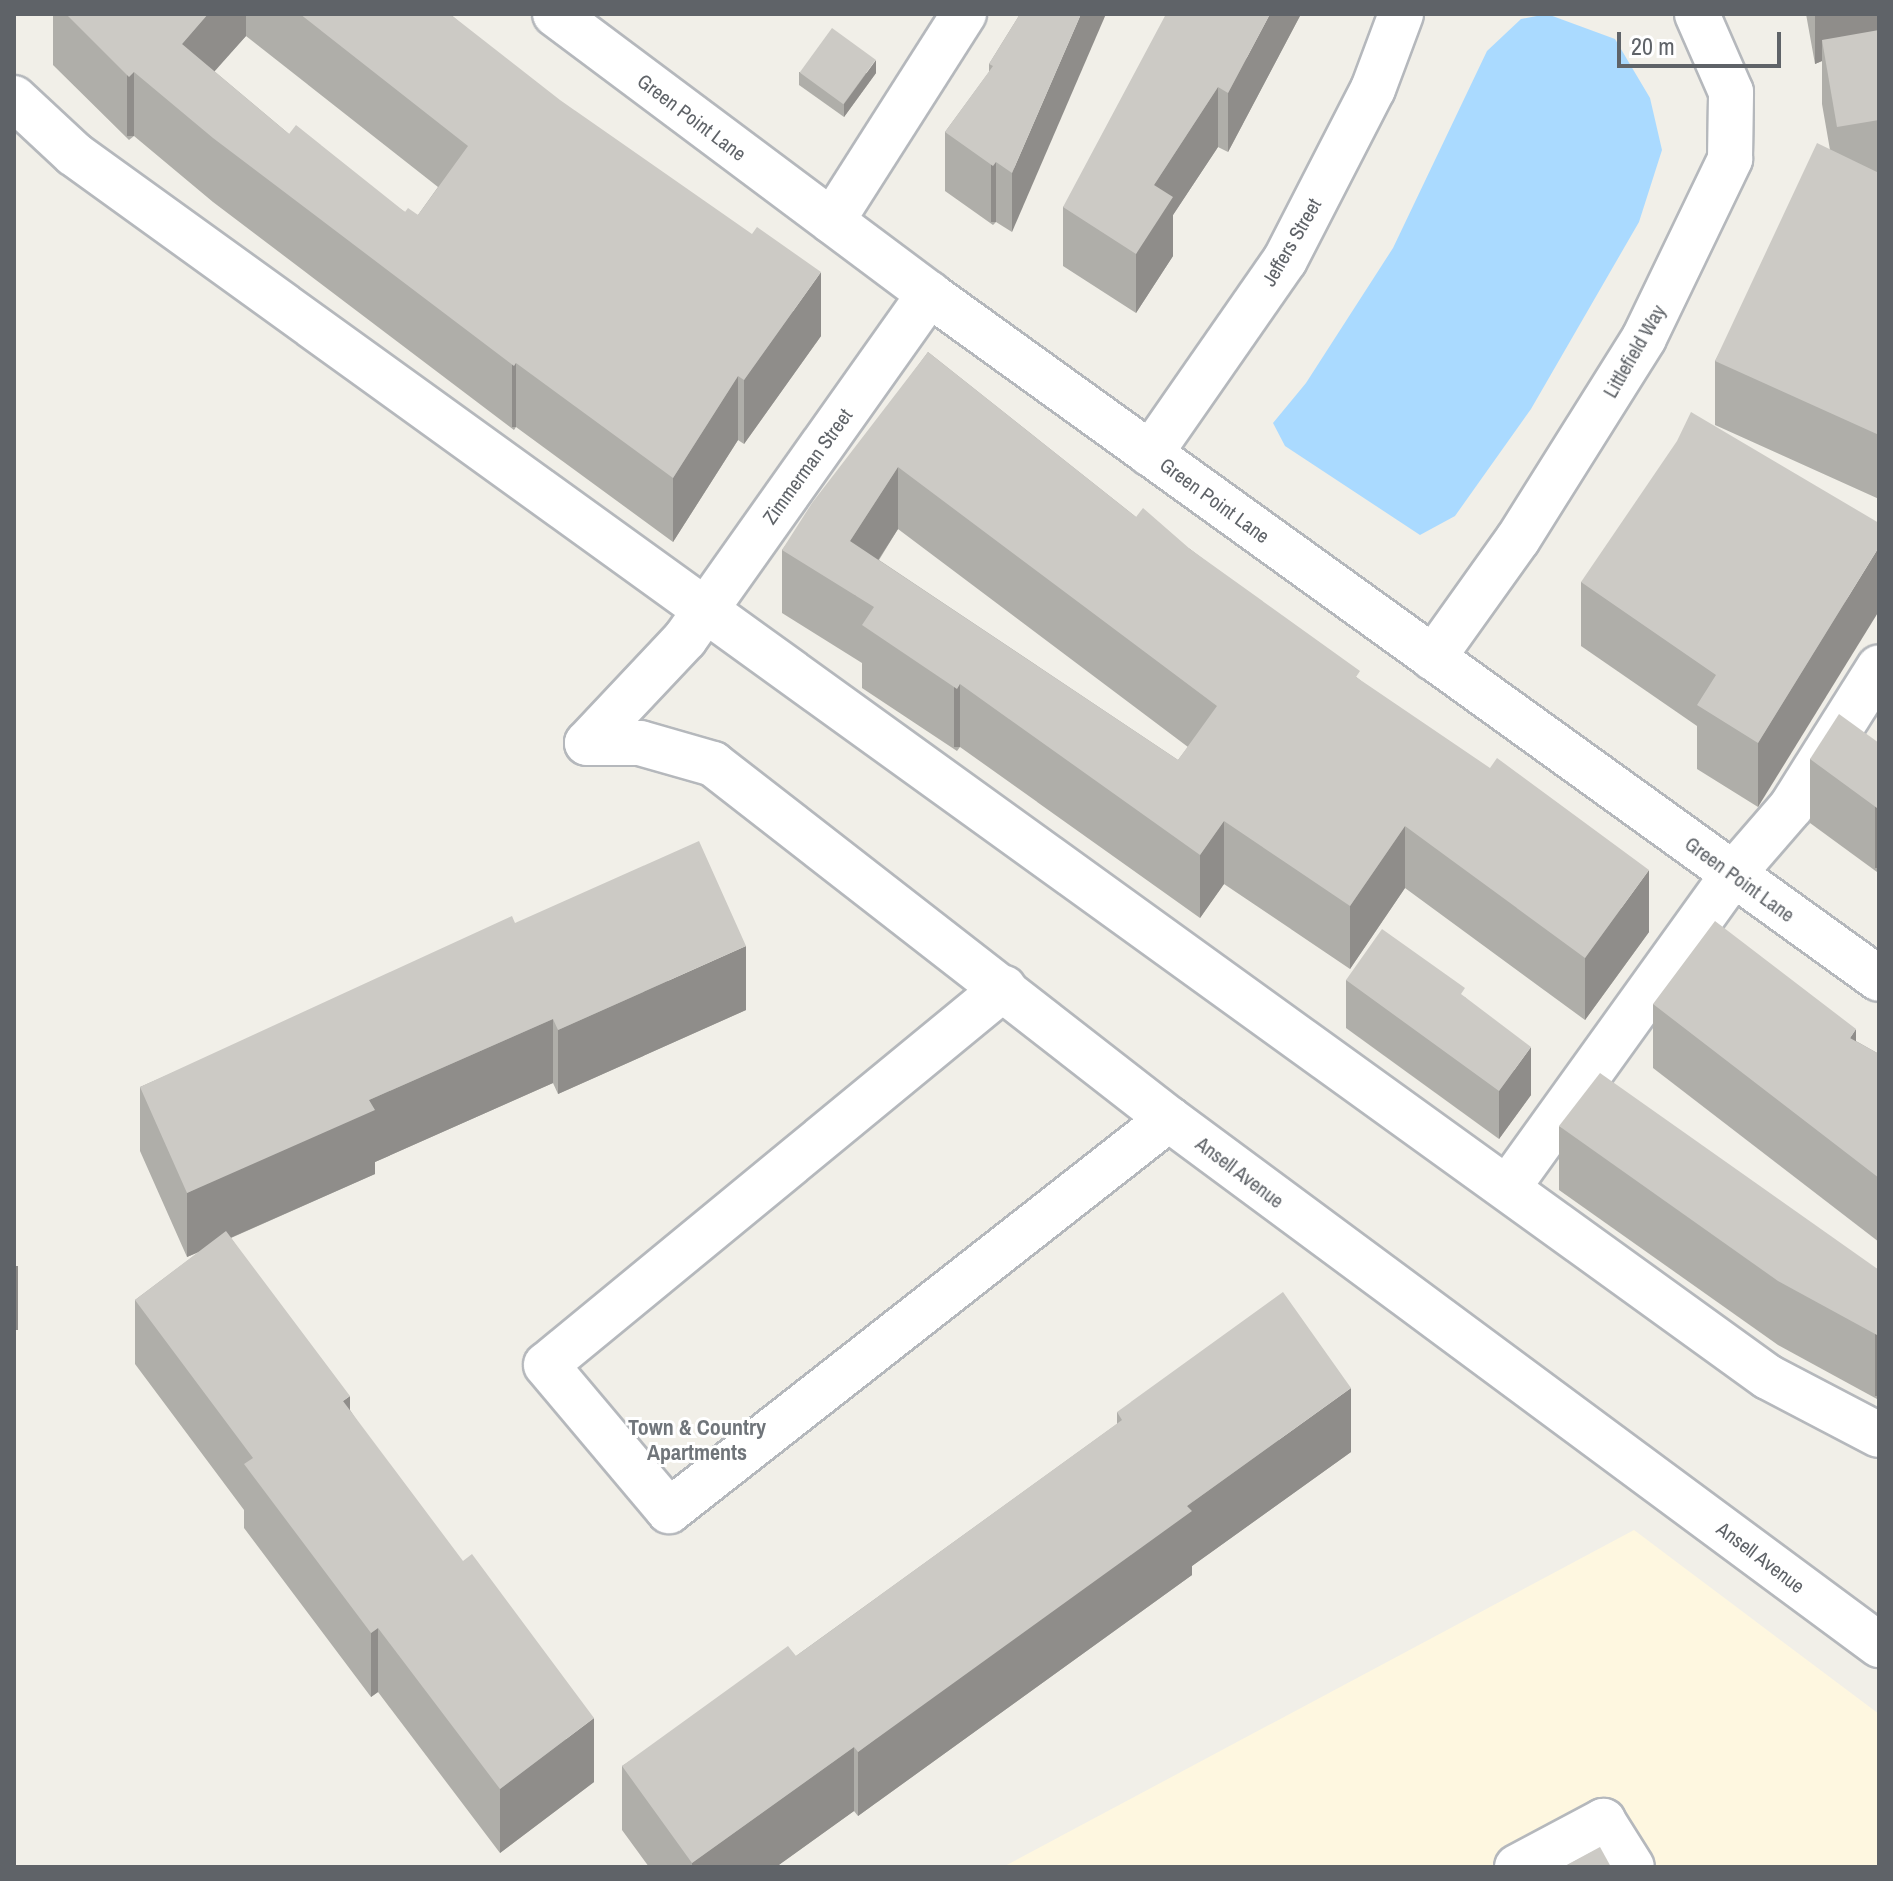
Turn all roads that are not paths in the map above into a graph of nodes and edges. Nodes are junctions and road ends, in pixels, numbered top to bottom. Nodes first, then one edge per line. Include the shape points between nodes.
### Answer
1 (555, 14) edge
2 (964, 14) edge
3 (1401, 14) edge
4 (1697, 14) edge
5 (14, 98) edge
6 (832, 221) junction
7 (929, 294) junction
8 (1150, 454) junction
9 (695, 624) junction
10 (1433, 658) junction
11 (1879, 667) edge
12 (587, 743) joint
13 (1733, 874) junction
14 (1879, 979) edge
15 (1004, 988) junction
16 (1169, 1119) junction
17 (1509, 1186) junction
18 (1879, 1435) edge
19 (1879, 1645) edge
20 (1517, 1867) edge
21 (1632, 1867) edge

1 - 6 street, Green Point Lane
2 - 6 street
3 - 8 street, Jeffers Street via 1373,89 1285,260
4 - 10 street, Littlefield Way via 1731,92 1730,159 1644,338 1518,539
5 - 9 street via 74,154
6 - 7 street, Green Point Lane
7 - 8 street, Green Point Lane
7 - 9 street, Zimmerman Street
8 - 10 street, Green Point Lane
9 - 12 street, Zimmerman Street
9 - 17 street
10 - 13 street, Green Point Lane
11 - 13 street via 1791,807
12 - 15 street, Ansell Avenue via 640,743 713,764
13 - 14 street, Green Point Lane
13 - 17 street
15 - 16 street, Ansell Avenue
15 - 16 street via 546,1365 669,1511
16 - 19 street, Ansell Avenue
17 - 18 street via 1768,1377
20 - 21 street via 1603,1821

